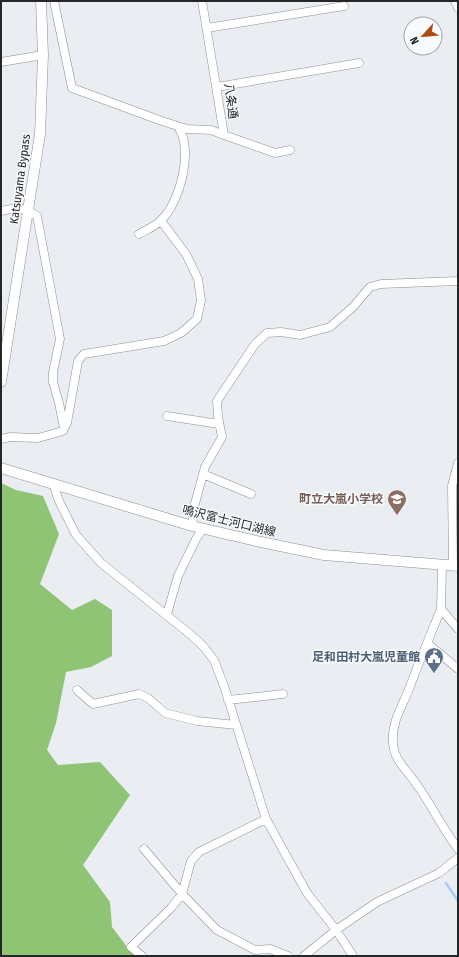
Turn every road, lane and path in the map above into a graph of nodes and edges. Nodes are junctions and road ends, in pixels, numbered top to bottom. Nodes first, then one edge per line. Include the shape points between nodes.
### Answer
1 (41, 1) edge
2 (54, 1) edge
3 (202, 1) edge
4 (455, 1) edge
5 (344, 6) dead end
6 (458, 8) edge
7 (207, 28) junction
8 (43, 55) junction
9 (1, 62) edge
10 (359, 64) dead end
11 (217, 87) junction
12 (177, 126) junction
13 (224, 135) junction
14 (290, 150) dead end
15 (28, 210) junction
16 (1, 211) edge
17 (161, 221) junction
18 (139, 234) dead end
19 (458, 281) edge
20 (1, 382) edge
21 (167, 416) dead end
22 (219, 424) junction
23 (64, 428) junction
24 (1, 439) edge
25 (458, 463) edge
26 (1, 468) edge
27 (204, 474) junction
28 (53, 483) junction
29 (251, 494) dead end
30 (192, 526) junction
31 (203, 529) junction
32 (451, 566) edge
33 (440, 609) junction
34 (167, 614) junction
35 (458, 629) edge
36 (427, 643) junction
37 (458, 669) edge
38 (77, 690) dead end
39 (283, 694) dead end
40 (228, 700) junction
41 (236, 725) junction
42 (266, 819) junction
43 (144, 849) dead end
44 (458, 849) edge
45 (458, 858) edge
46 (182, 894) junction
47 (336, 930) junction
48 (142, 956) edge
49 (288, 956) edge
50 (304, 956) edge
51 (353, 956) edge

1 - 8 main road, Katsuyama Bypass
2 - 12 street via 72,88
3 - 7 street, 八条通
4 - 6 street
5 - 7 street
7 - 11 street, 八条通
8 - 9 street
8 - 15 main road, Katsuyama Bypass via 40,134
10 - 11 street
11 - 13 street, 八条通
12 - 13 street via 211,130
12 - 17 street via 181,131 186,160 176,199
13 - 14 street, 八条通 via 275,152
15 - 16 street via 14,208
15 - 20 main road, Katsuyama Bypass
15 - 23 street via 36,216 60,339 53,377
17 - 18 street
17 - 23 street via 186,254 198,279 200,300 197,319 181,333 164,341 84,354 78,361
19 - 22 street via 381,284 370,287 353,307 330,327 300,335 267,333 255,344 217,401
21 - 22 street
22 - 27 street via 222,437 205,467
23 - 24 street via 63,431 38,438
25 - 32 street via 452,486
26 - 28 main road, 鳴沢富士河口湖線
27 - 29 street
27 - 30 street via 194,507
28 - 30 main road, 鳴沢富士河口湖線
28 - 34 street via 76,535 101,563
30 - 31 main road, 鳴沢富士河口湖線
31 - 32 main road, 鳴沢富士河口湖線 via 324,555
31 - 34 street via 178,576
32 - 33 street
33 - 35 street
33 - 36 street
34 - 40 street via 203,646 214,660
36 - 37 street
36 - 44 street via 399,710 393,744 399,763 417,785
38 - 41 street via 93,704 139,694 148,698 165,713 197,721
39 - 40 street
40 - 41 street
41 - 42 street
42 - 46 street via 199,852 191,861
42 - 47 street via 307,893
43 - 46 street
45 - 47 street via 439,873 377,902
46 - 48 street via 131,948
46 - 49 street via 217,930 255,950 270,950
47 - 50 street
47 - 51 street

